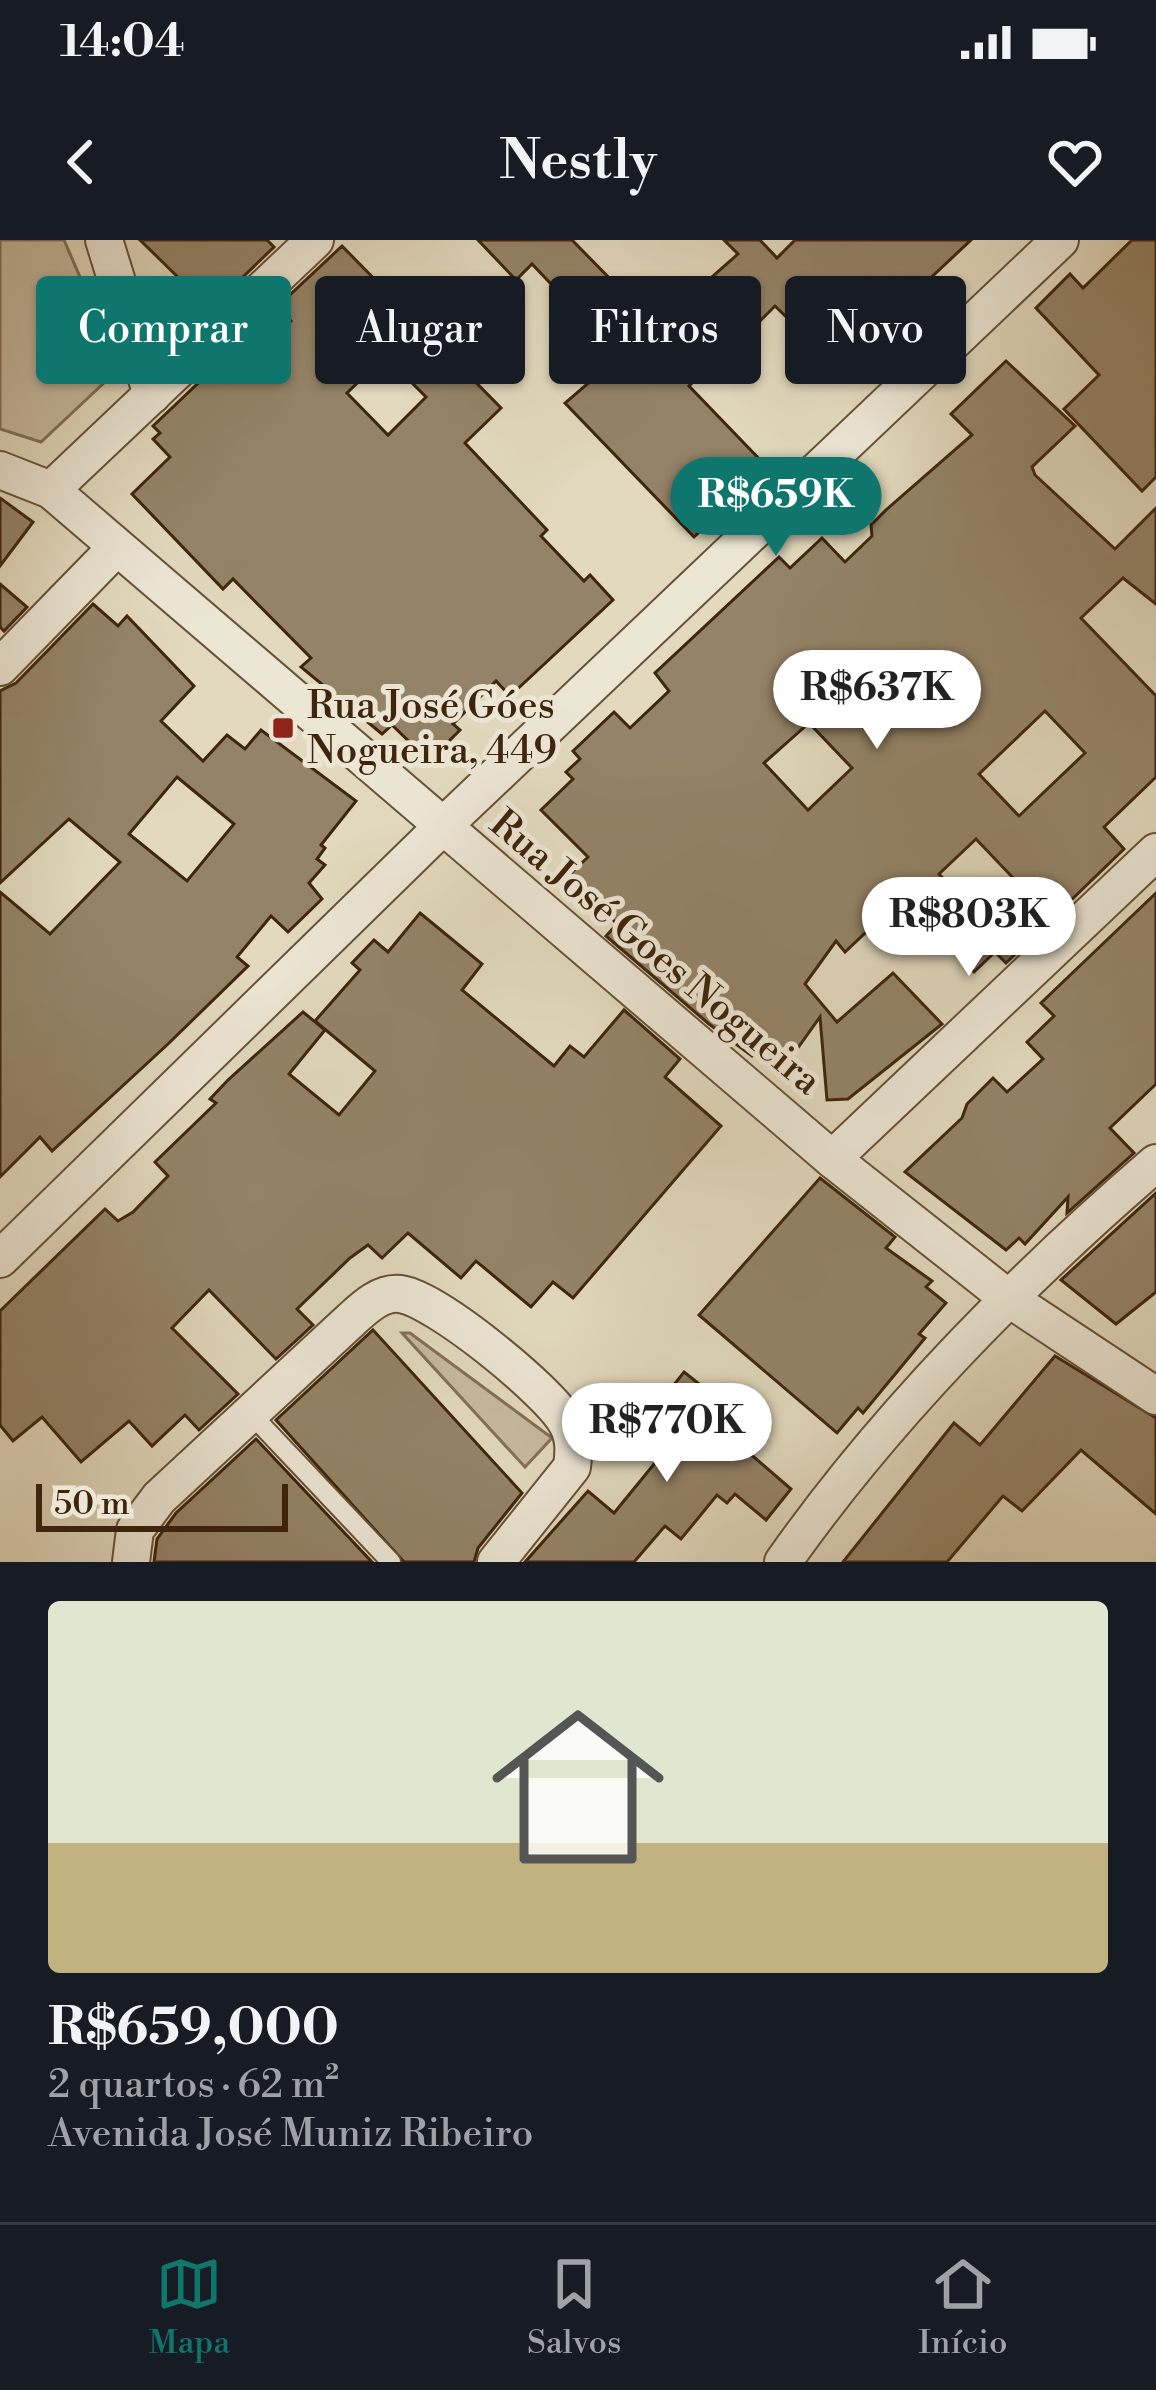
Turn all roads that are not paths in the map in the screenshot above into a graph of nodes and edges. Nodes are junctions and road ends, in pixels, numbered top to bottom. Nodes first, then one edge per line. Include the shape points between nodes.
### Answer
1 (104, 240) edge
2 (314, 240) edge
3 (1060, 240) edge
4 (152, 395) junction
5 (0, 470) edge
6 (51, 490) junction
7 (115, 549) junction
8 (0, 668) edge
9 (442, 827) junction
10 (1156, 852) edge
11 (832, 1159) junction
12 (1156, 1163) edge
13 (0, 1259) edge
14 (1009, 1298) junction
15 (1156, 1396) edge
16 (251, 1414) junction
17 (131, 1562) edge
18 (391, 1562) edge
19 (496, 1562) edge
20 (783, 1562) edge

1 - 4 street
2 - 4 street
3 - 9 street
4 - 6 street
5 - 6 street, Rua José Goes Nogueira
6 - 7 street, Rua José Goes Nogueira
7 - 8 street
7 - 9 street, Rua José Goes Nogueira
9 - 11 street, Rua José Goes Nogueira
9 - 13 street
10 - 11 street
11 - 14 street, Rua José Goes Nogueira
12 - 14 street
14 - 15 street, Rua José Goes Nogueira
14 - 20 street
16 - 17 street via 159,1498 136,1530
16 - 18 lane
16 - 19 street via 363,1310 396,1293 443,1316 552,1402 569,1426 572,1467

